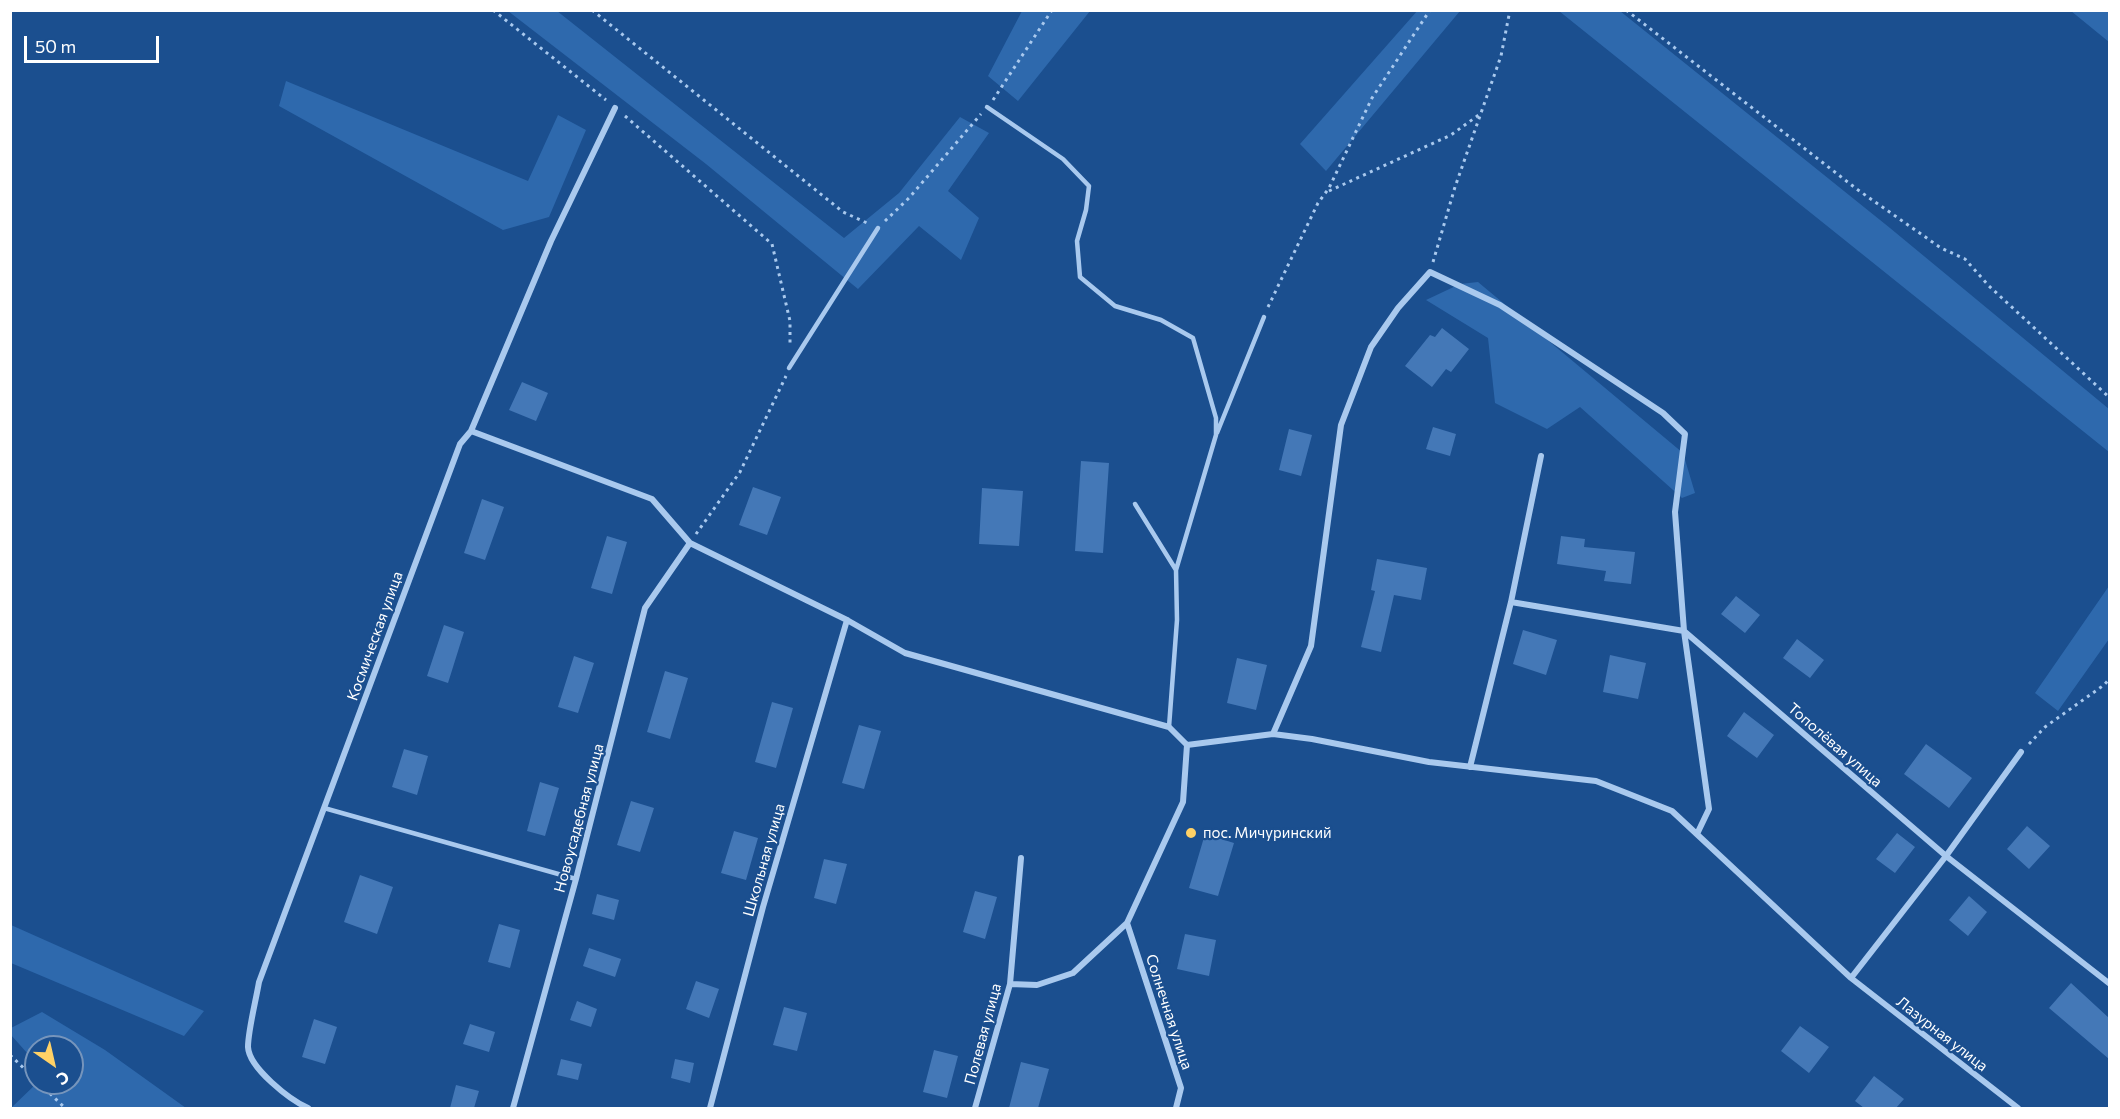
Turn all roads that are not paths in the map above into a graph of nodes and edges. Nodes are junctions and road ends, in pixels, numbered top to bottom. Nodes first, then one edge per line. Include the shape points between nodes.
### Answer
1 (987, 107) road end
2 (615, 108) road end
3 (878, 228) road end
4 (1264, 317) road end
5 (789, 368) road end
6 (471, 431) junction
7 (1216, 435) junction
8 (1541, 456) dead end
9 (1135, 504) dead end
10 (690, 543) junction
11 (1176, 570) junction
12 (1511, 602) junction
13 (847, 620) junction
14 (1683, 631) junction
15 (1169, 727) junction
16 (1273, 734) junction
17 (1187, 745) junction
18 (2021, 752) road end
19 (1470, 767) junction
20 (324, 808) junction
21 (1697, 834) junction
22 (1946, 856) junction
23 (1021, 858) dead end
24 (576, 879) junction
25 (1127, 923) junction
26 (1851, 978) junction
27 (1010, 984) junction
28 (2109, 984) edge
29 (308, 1108) edge
30 (513, 1108) edge
31 (710, 1108) edge
32 (975, 1108) edge
33 (1176, 1108) edge
34 (2018, 1108) edge

1 - 7 lane via 1063,159 1089,186 1077,241 1080,277 1115,306 1161,320 1193,338 1216,418
2 - 6 street, Космическая улица via 551,241
3 - 5 lane
4 - 7 lane
6 - 10 street via 652,499
6 - 20 street, Космическая улица via 460,444
7 - 11 lane
8 - 12 street
9 - 11 lane
10 - 13 street
10 - 24 street, Новоусадебная улица via 645,608
11 - 15 lane via 1177,620
12 - 14 street
12 - 19 street
13 - 15 street via 905,653
13 - 31 street, Школьная улица via 763,907
14 - 16 street via 1675,512 1685,435 1663,413 1500,305 1430,272 1371,347 1341,424 1311,645
14 - 21 street via 1709,809
14 - 22 street, Тополёвая улица
15 - 17 street
16 - 17 street, Лазурная улица
16 - 19 street, Лазурная улица
17 - 25 street via 1182,802
18 - 22 street
19 - 21 street, Лазурная улица via 1596,781 1672,811
20 - 24 lane
20 - 29 street, Космическая улица via 259,982 248,1049 261,1074
21 - 26 street, Лазурная улица
22 - 26 street
22 - 28 street, Тополёвая улица
23 - 27 street, Полевая улица
24 - 30 street, Новоусадебная улица
25 - 27 street via 1073,973 1037,985
25 - 33 street, Солнечная улица via 1181,1088
26 - 34 street, Лазурная улица
27 - 32 street, Полевая улица

